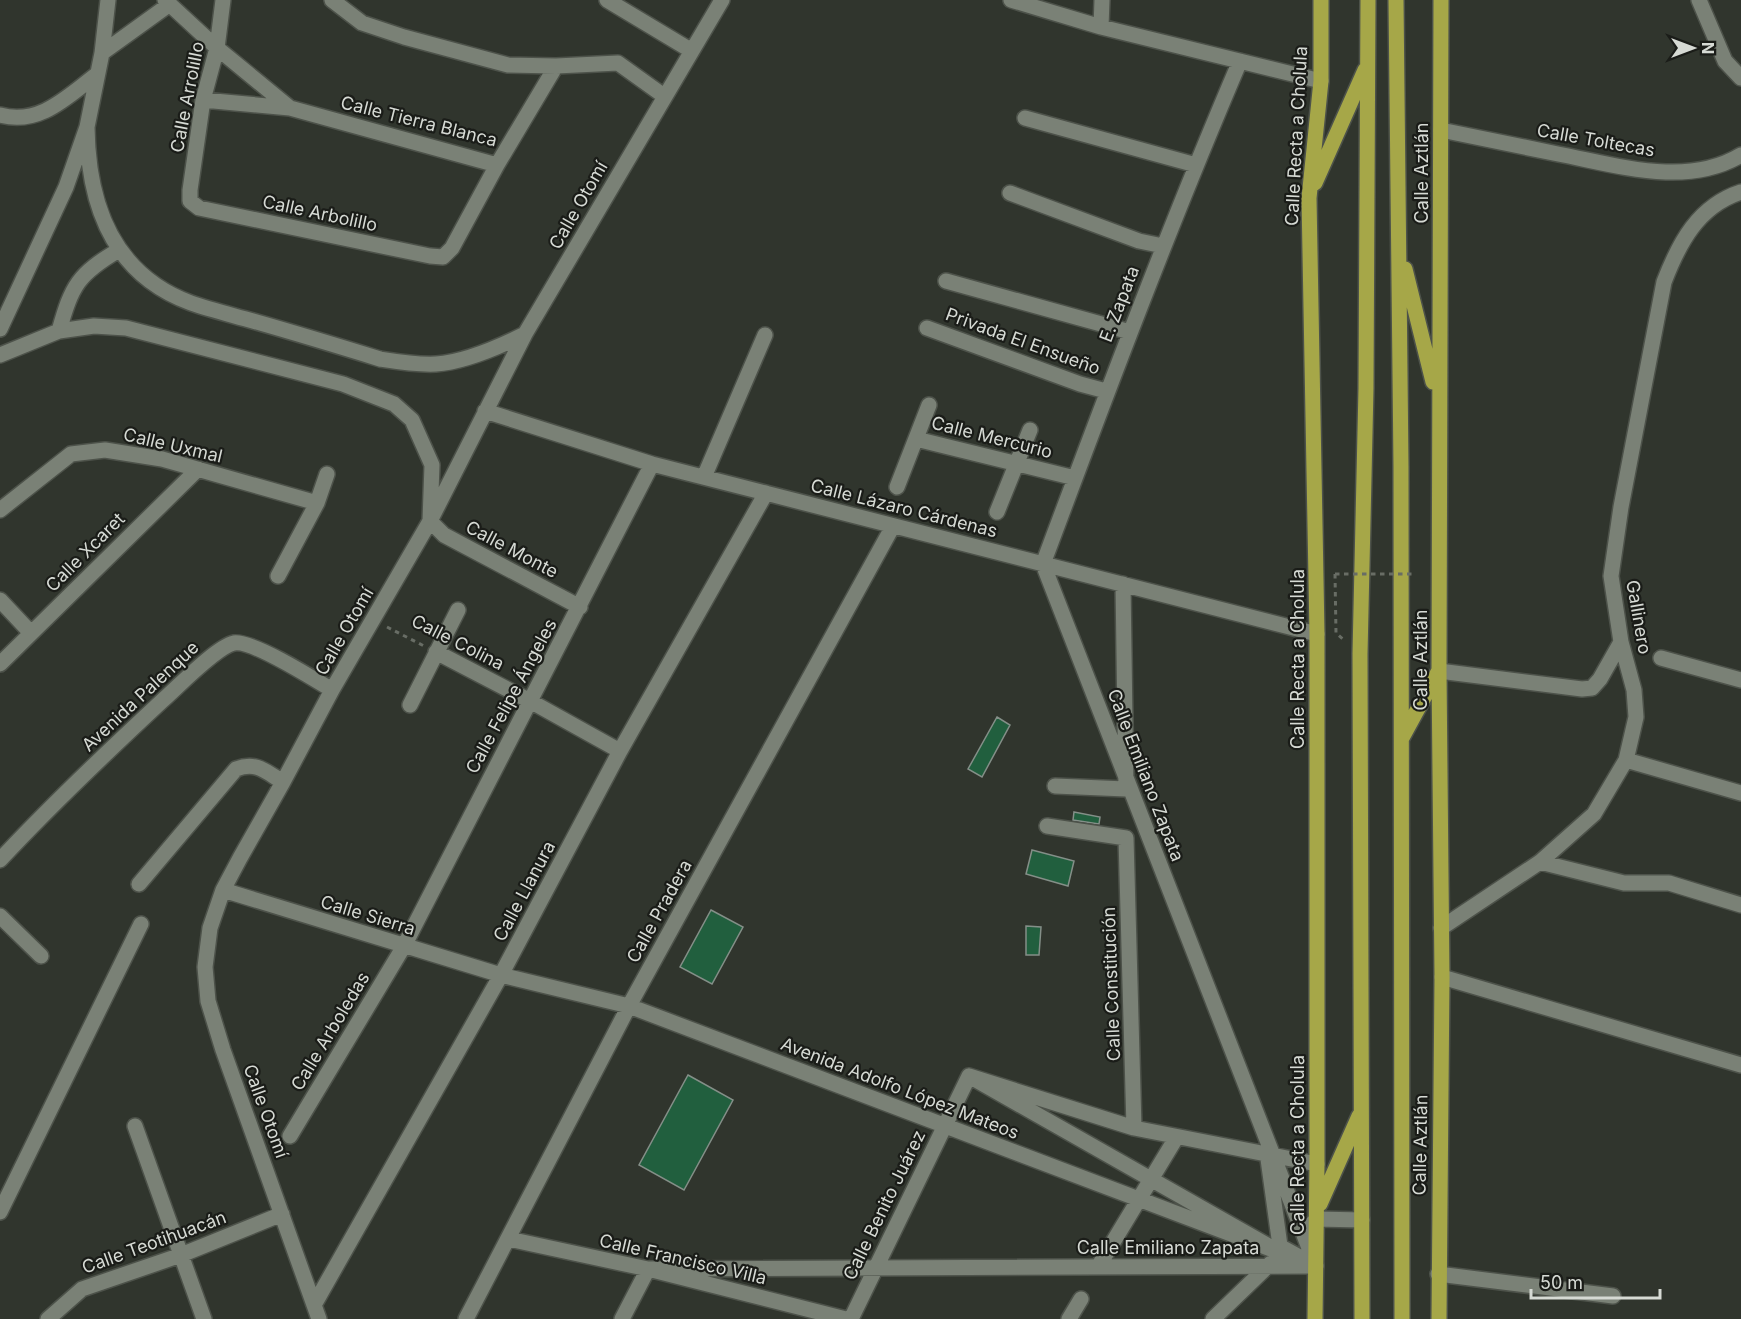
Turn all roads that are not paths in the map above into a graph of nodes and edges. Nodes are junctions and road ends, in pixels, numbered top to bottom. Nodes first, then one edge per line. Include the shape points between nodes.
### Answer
1 (108, 0) edge
2 (224, 0) edge
3 (332, 0) edge
4 (607, 0) edge
5 (722, 0) edge
6 (1011, 0) edge
7 (1102, 0) edge
8 (1321, 0) edge
9 (1368, 0) edge
10 (1396, 0) edge
11 (1403, 0) edge
12 (1441, 0) edge
13 (1699, 0) edge
14 (167, 2) edge
15 (1101, 27) junction
16 (1396, 44) junction
17 (218, 48) junction
18 (692, 51) junction
19 (102, 53) junction
20 (1240, 62) junction
21 (1367, 65) junction
22 (556, 66) junction
23 (96, 75) junction
24 (1741, 78) edge
25 (1321, 81) junction
26 (664, 96) junction
27 (203, 100) junction
28 (290, 108) junction
29 (0, 115) edge
30 (1025, 118) dead end
31 (87, 127) junction
32 (1441, 130) junction
33 (1741, 155) edge
34 (497, 165) junction
35 (1196, 165) junction
36 (1741, 192) edge
37 (1010, 193) dead end
38 (1309, 198) junction
39 (190, 201) joint
40 (1399, 243) junction
41 (1163, 246) junction
42 (119, 250) junction
43 (946, 281) dead end
44 (927, 328) dead end
45 (0, 329) edge
46 (58, 331) junction
47 (1130, 332) junction
48 (525, 334) junction
49 (765, 335) dead end
50 (0, 355) edge
51 (1106, 391) junction
52 (930, 405) dead end
53 (1439, 406) junction
54 (485, 411) junction
55 (1030, 430) dead end
56 (916, 439) junction
57 (1017, 463) junction
58 (652, 465) junction
59 (198, 469) junction
60 (327, 474) dead end
61 (704, 477) junction
62 (1075, 478) junction
63 (897, 487) dead end
64 (766, 493) junction
65 (317, 503) junction
66 (0, 510) edge
67 (997, 512) dead end
68 (430, 521) junction
69 (893, 526) junction
70 (1043, 564) junction
71 (278, 576) dead end
72 (1123, 585) junction
73 (0, 600) edge
74 (580, 607) junction
75 (458, 610) dead end
76 (31, 633) junction
77 (1317, 634) junction
78 (1621, 642) junction
79 (436, 652) junction
80 (1661, 658) dead end
81 (0, 664) edge
82 (1439, 671) junction
83 (1741, 680) edge
84 (332, 690) junction
85 (530, 701) junction
86 (410, 705) dead end
87 (1401, 741) junction
88 (620, 751) junction
89 (1626, 760) junction
90 (283, 782) junction
91 (1126, 783) junction
92 (1055, 786) dead end
93 (1741, 793) edge
94 (1047, 826) dead end
95 (0, 860) edge
96 (1540, 862) junction
97 (139, 884) dead end
98 (223, 890) junction
99 (1741, 905) edge
100 (0, 916) edge
101 (141, 924) dead end
102 (1441, 928) junction
103 (404, 946) junction
104 (41, 956) dead end
105 (501, 975) junction
106 (1442, 977) junction
107 (629, 1006) junction
108 (1741, 1065) edge
109 (969, 1076) junction
110 (1362, 1111) junction
111 (135, 1126) dead end
112 (945, 1126) junction
113 (1134, 1128) junction
114 (290, 1136) dead end
115 (1176, 1137) junction
116 (1271, 1156) junction
117 (1317, 1164) junction
118 (1151, 1179) junction
119 (1139, 1199) junction
120 (0, 1212) edge
121 (282, 1214) junction
122 (1317, 1215) junction
123 (1362, 1220) junction
124 (1303, 1232) junction
125 (509, 1239) junction
126 (1283, 1251) junction
127 (181, 1255) junction
128 (1267, 1266) junction
129 (1316, 1266) junction
130 (1098, 1267) junction
131 (875, 1268) junction
132 (648, 1269) junction
133 (1438, 1274) junction
134 (1612, 1296) dead end
135 (1081, 1299) dead end
136 (316, 1312) edge
137 (58, 1315) edge
138 (204, 1319) edge
139 (466, 1319) edge
140 (622, 1319) edge
141 (848, 1319) edge
142 (1069, 1319) edge
143 (1213, 1319) edge
144 (1315, 1319) edge
145 (1362, 1319) edge
146 (1402, 1319) edge
147 (1439, 1319) edge

1 - 19 street
2 - 17 street, Calle Arrolillo
3 - 22 street via 362,23 404,37 508,65
4 - 18 street
5 - 18 street, Calle Otomí
6 - 15 street
7 - 15 street
8 - 25 main road, Calle Recta a Cholula
9 - 21 main road
10 - 16 main road
11 - 16 main road
12 - 32 main road, Calle Aztlán
13 - 24 street via 1725,61
14 - 17 street, Calle Tierra Blanca
14 - 19 street, Calle Tierra Blanca
15 - 20 street
16 - 40 main road
17 - 27 street, Calle Arrolillo
17 - 28 street, Calle Tierra Blanca
18 - 26 street, Calle Otomí
19 - 23 street
20 - 25 street
20 - 35 street, E. Zapata
21 - 38 main road
21 - 110 main road via 1360,654
22 - 26 street via 618,63
22 - 34 street, Calle Tierra Blanca
23 - 29 street via 40,114 18,118
23 - 31 street
25 - 38 main road, Calle Recta a Cholula
26 - 48 street, Calle Otomí
27 - 28 street, Calle Tierra Blanca
27 - 39 street, Calle Arrolillo
28 - 34 street, Calle Tierra Blanca
30 - 35 street
31 - 42 street via 96,202
31 - 45 street via 66,187
32 - 33 street, Calle Toltecas via 1642,170 1707,169
32 - 53 main road, Calle Aztlán
34 - 39 street, Calle Arbolillo via 452,248 443,257 199,208
35 - 41 street, E. Zapata
36 - 78 street, Gallinero via 1719,202 1687,232 1664,282 1611,576
37 - 41 street via 1139,241
38 - 77 main road, Calle Recta a Cholula
40 - 53 main road
40 - 87 main road
41 - 47 street, E. Zapata
42 - 46 street via 81,277
42 - 48 street via 158,286 190,302 380,358 438,364 488,351
43 - 47 street
44 - 51 street, Privada El Ensueño
46 - 50 street
46 - 68 street via 94,326 126,328 342,384 394,404 412,420 432,465
47 - 51 street, E. Zapata
48 - 54 street, Calle Otomí
49 - 61 street
51 - 62 street, E. Zapata
52 - 56 street
53 - 82 main road, Calle Aztlán
54 - 58 street, Calle Lázaro Cárdenas
54 - 68 street, Calle Otomí
55 - 57 street
56 - 57 street, Calle Mercurio
56 - 63 street, Calle Mercurio
57 - 62 street, Calle Mercurio
57 - 67 street
58 - 61 street, Calle Lázaro Cárdenas
58 - 74 street, Calle Felipe Ángeles
59 - 65 street, Calle Uxmal
59 - 66 street, Calle Uxmal via 105,450 71,454
59 - 76 street, Calle Xcaret
60 - 65 street
61 - 64 street, Calle Lázaro Cárdenas
62 - 70 street, E. Zapata
64 - 69 street, Calle Lázaro Cárdenas
64 - 88 street, Calle Llanura
65 - 71 street
68 - 74 street, Calle Monte via 444,535
68 - 84 street, Calle Otomí
69 - 70 street, Calle Lázaro Cárdenas
69 - 107 street, Calle Pradera
70 - 72 street, Calle Lázaro Cárdenas
70 - 91 street, Calle Emiliano Zapata
72 - 77 street, Calle Lázaro Cárdenas
72 - 91 street
73 - 76 street
74 - 85 street, Calle Felipe Ángeles
75 - 79 street
76 - 81 street, Calle Xcaret
77 - 117 main road, Calle Recta a Cholula
78 - 82 street via 1592,688
78 - 89 street, Gallinero via 1634,690 1636,717
79 - 85 street, Calle Colina
79 - 86 street
80 - 83 street
82 - 87 main road
82 - 102 main road, Calle Aztlán
84 - 90 street, Calle Otomí
84 - 95 street, Avenida Palenque via 254,647 234,643 215,653 168,696 47,809
85 - 88 street, Calle Colina
85 - 103 street, Calle Felipe Ángeles
87 - 146 main road
88 - 105 street, Calle Llanura
89 - 93 street
89 - 96 street, Gallinero via 1594,814
90 - 97 street via 259,767 237,769
90 - 98 street, Calle Otomí
91 - 92 street
91 - 116 street, Calle Emiliano Zapata
94 - 113 street, Calle Constitución via 1126,838
96 - 99 street via 1624,883 1669,883
96 - 102 street, Gallinero
98 - 103 street, Calle Sierra
98 - 121 street, Calle Otomí via 210,928 208,1001
100 - 104 street
101 - 120 street
102 - 106 main road, Calle Aztlán
103 - 105 street, Calle Sierra
103 - 114 street, Calle Arboledas
105 - 107 street, Avenida Adolfo López Mateos
105 - 136 street, Calle Llanura
106 - 108 street
106 - 133 main road, Calle Aztlán
107 - 112 street, Avenida Adolfo López Mateos
107 - 125 street, Calle Pradera
109 - 112 street, Calle Benito Juárez
109 - 113 street, Avenida Adolfo López Mateos
109 - 118 street, Avenida Adolfo López Mateos
110 - 122 main road
110 - 123 main road
111 - 127 street
112 - 119 street, Avenida Adolfo López Mateos
112 - 131 street, Calle Benito Juárez
113 - 115 street, Avenida Adolfo López Mateos
115 - 116 street, Avenida Adolfo López Mateos
115 - 118 street
116 - 117 street, Avenida Adolfo López Mateos
116 - 124 street, Calle Emiliano Zapata
116 - 126 street
117 - 122 main road, Calle Recta a Cholula
118 - 119 street
118 - 126 street, Avenida Adolfo López Mateos
119 - 126 street, Avenida Adolfo López Mateos
119 - 130 street
121 - 127 street, Calle Teotihuacán
121 - 136 street, Calle Otomí
122 - 123 street
122 - 124 street
122 - 129 main road, Calle Recta a Cholula
123 - 145 main road
124 - 126 street
124 - 129 street, Calle Emiliano Zapata
125 - 132 street, Calle Francisco Villa
125 - 139 street, Calle Pradera
126 - 128 street
126 - 129 street, Avenida Adolfo López Mateos
127 - 137 street, Calle Teotihuacán via 82,1289
127 - 138 street
128 - 129 street, Calle Emiliano Zapata
128 - 130 street, Calle Emiliano Zapata
128 - 143 street
129 - 144 main road, Calle Recta a Cholula
130 - 131 street, Calle Emiliano Zapata
131 - 132 street, Calle Emiliano Zapata
131 - 141 street, Calle Benito Juárez
132 - 140 street
132 - 141 street, Calle Francisco Villa
133 - 134 street
133 - 147 main road, Calle Aztlán
135 - 142 street

